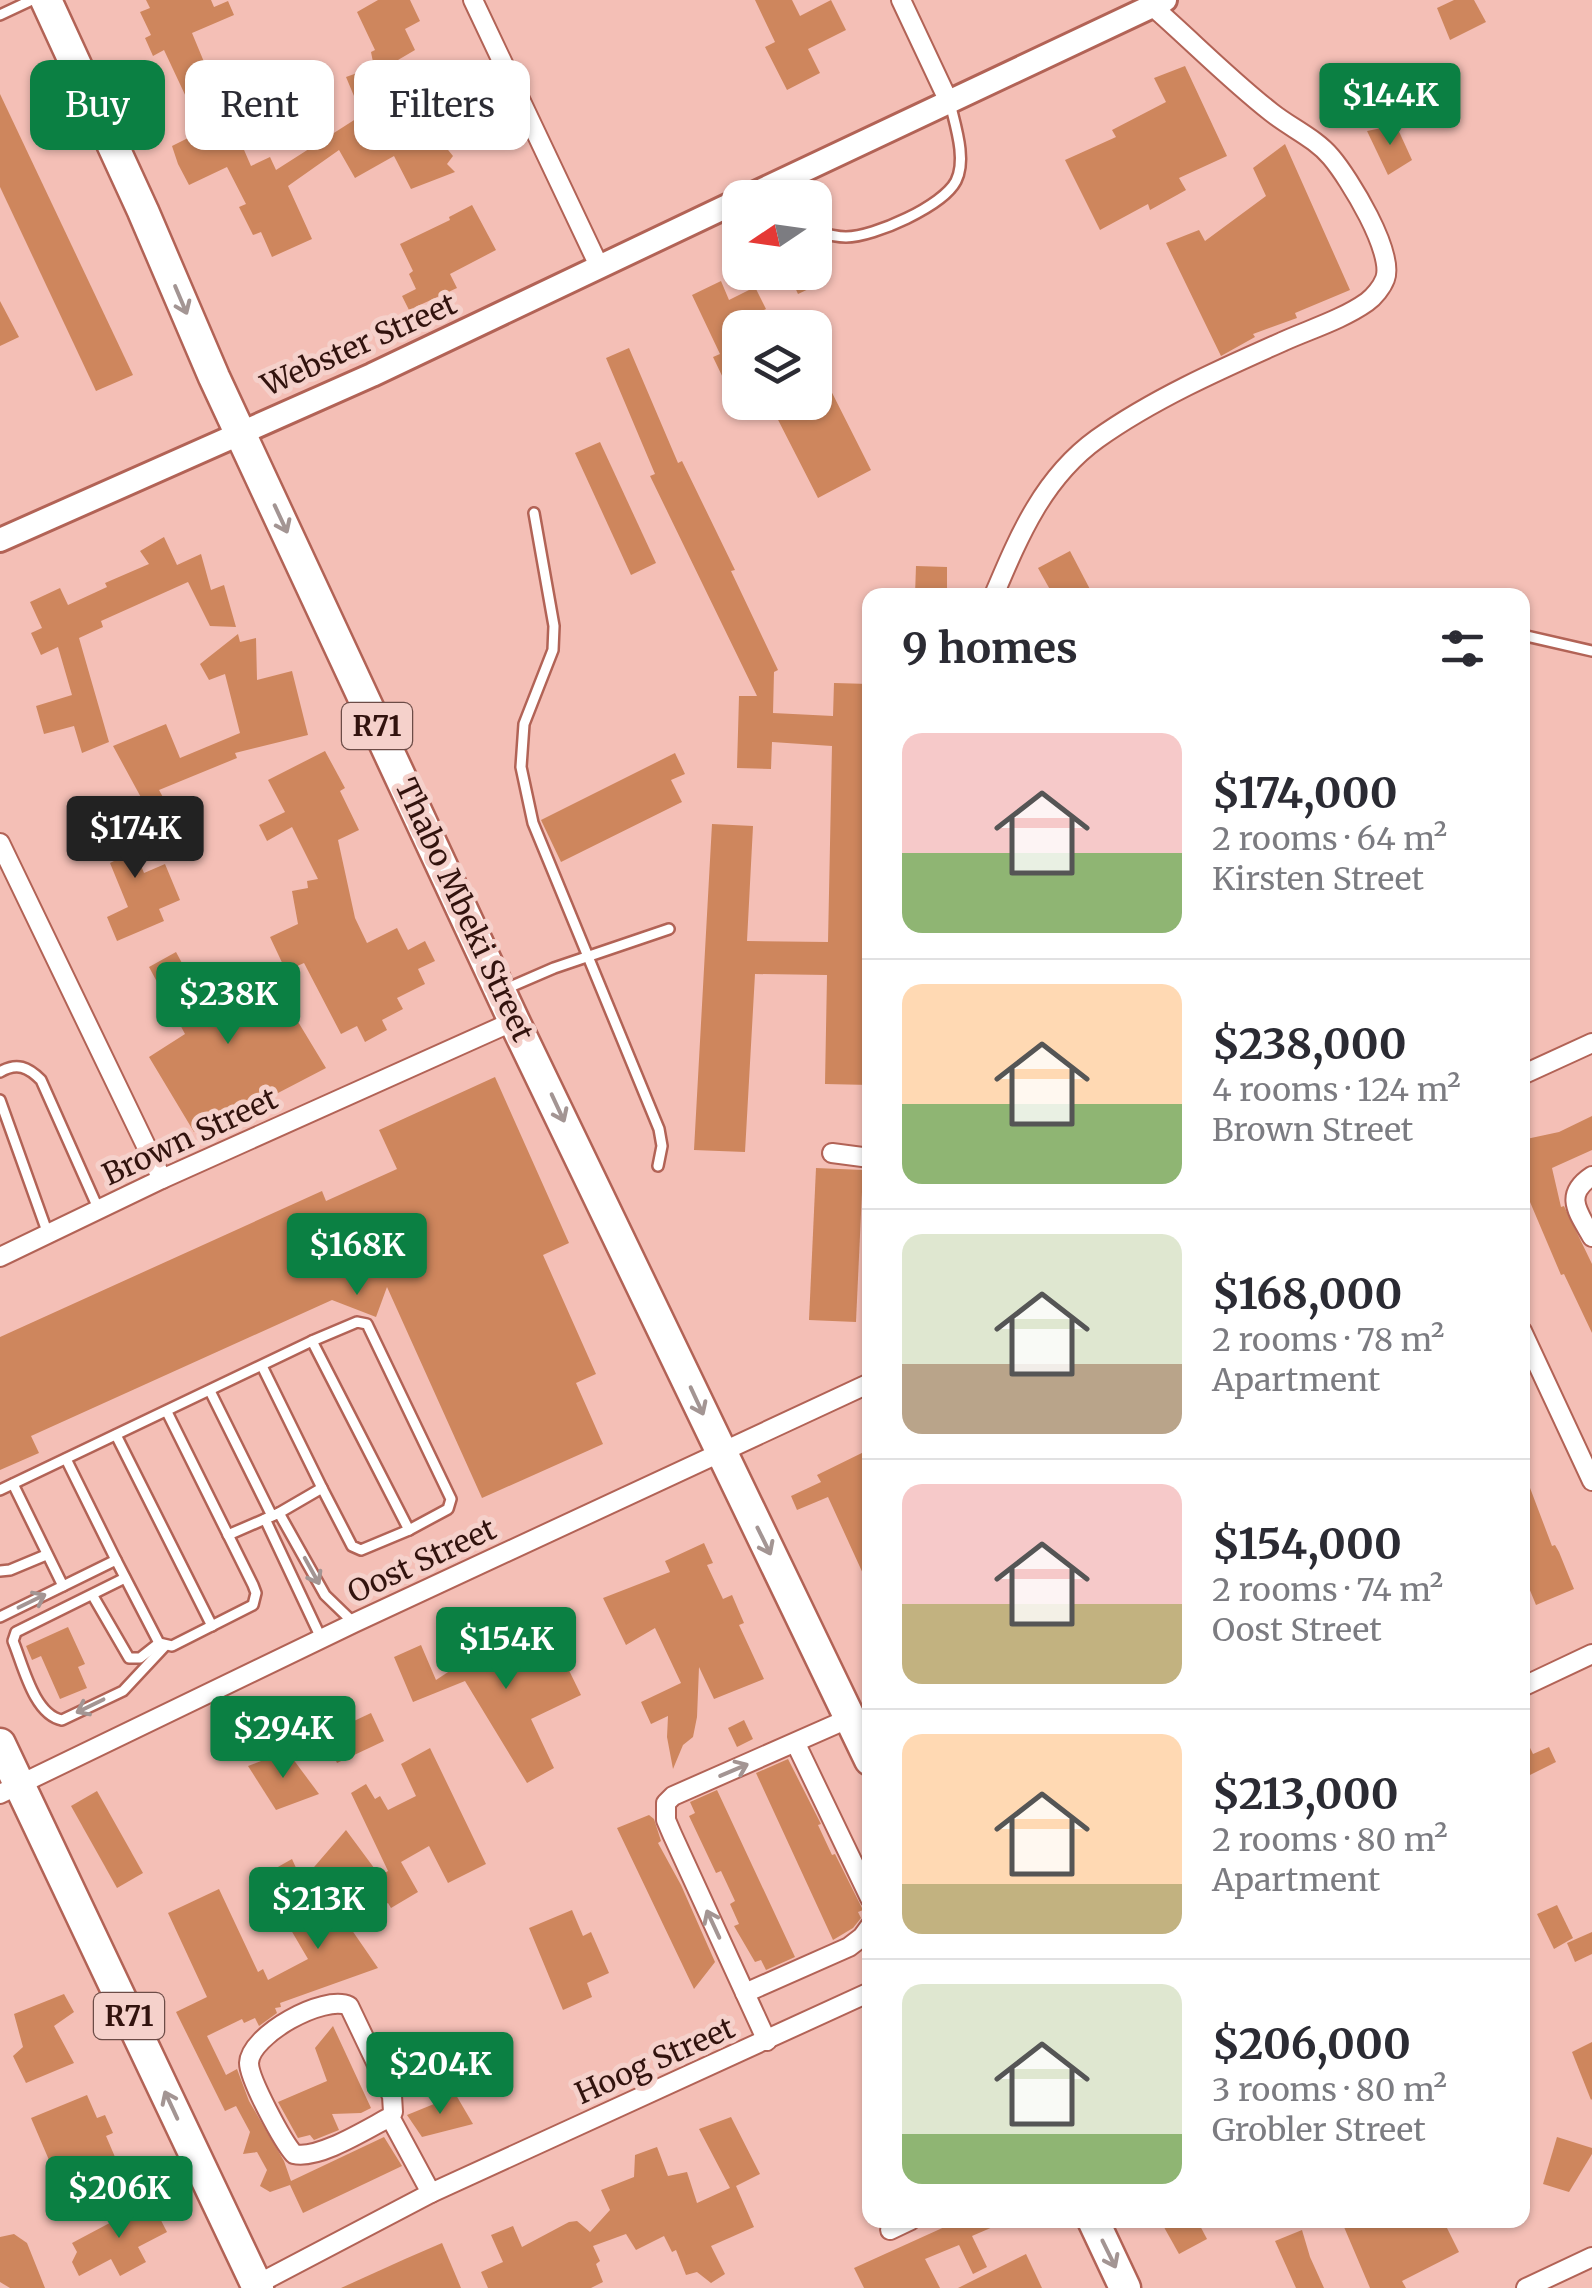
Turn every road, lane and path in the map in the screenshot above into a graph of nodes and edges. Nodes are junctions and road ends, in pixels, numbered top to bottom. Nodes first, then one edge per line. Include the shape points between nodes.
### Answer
1 (32, 0) edge
2 (46, 0) edge
3 (473, 0) edge
4 (902, 0) edge
5 (1159, 3) edge
6 (0, 15) edge
7 (950, 102) junction
8 (785, 180) edge
9 (722, 209) edge
10 (832, 235) edge
11 (599, 266) junction
12 (240, 431) junction
13 (534, 513) dead end
14 (0, 540) edge
15 (997, 588) edge
16 (1530, 638) edge
17 (1592, 651) edge
18 (0, 843) edge
19 (669, 929) dead end
20 (589, 957) junction
21 (501, 992) junction
22 (514, 1021) junction
23 (1592, 1043) edge
24 (0, 1072) edge
25 (1530, 1072) edge
26 (0, 1100) edge
27 (832, 1153) dead end
28 (862, 1157) edge
29 (658, 1166) dead end
30 (1592, 1176) edge
31 (162, 1179) junction
32 (99, 1210) junction
33 (48, 1234) junction
34 (1592, 1236) edge
35 (0, 1257) edge
36 (312, 1341) junction
37 (1530, 1348) edge
38 (262, 1366) junction
39 (862, 1387) edge
40 (210, 1391) junction
41 (166, 1412) junction
42 (116, 1436) junction
43 (722, 1453) junction
44 (66, 1460) junction
45 (1592, 1481) edge
46 (13, 1484) junction
47 (322, 1488) junction
48 (0, 1490) edge
49 (272, 1516) junction
50 (409, 1530) junction
51 (228, 1535) junction
52 (46, 1555) junction
53 (116, 1560) junction
54 (0, 1570) edge
55 (125, 1578) junction
56 (64, 1586) junction
57 (93, 1596) junction
58 (0, 1617) edge
59 (354, 1623) junction
60 (212, 1626) junction
61 (322, 1639) junction
62 (162, 1645) junction
63 (1592, 1654) edge
64 (1530, 1683) edge
65 (862, 1736) edge
66 (796, 1744) junction
67 (2, 1745) edge
68 (10, 1790) edge
69 (862, 1881) edge
70 (862, 1937) edge
71 (745, 1992) junction
72 (862, 1999) edge
73 (767, 2041) junction
74 (390, 2118) junction
75 (431, 2193) junction
76 (894, 2228) edge
77 (1097, 2228) edge
78 (890, 2230) dead end
79 (1592, 2257) edge
80 (1547, 2284) edge
81 (254, 2287) edge
82 (1125, 2288) edge
83 (1526, 2288) edge

1 - 6 lane
2 -> 12 main road, Thabo Mbeki Street / R71
3 - 11 street
4 - 7 street
5 - 7 street, Webster Street
5 - 15 street via 1272,113 1331,156 1384,254 1385,282 1368,302 1097,439 1044,492
7 - 8 street, Webster Street
7 - 10 lane via 955,183 892,226
9 - 11 street, Webster Street
11 - 12 street, Webster Street
12 - 14 street, Webster Street
12 -> 21 main road, Thabo Mbeki Street / R71
13 - 20 lane via 553,650 524,724 520,767 533,823
16 - 17 lane
18 - 31 street
19 - 20 lane
20 - 21 lane
20 - 29 lane via 659,1129
21 - 22 main road, Thabo Mbeki Street / R71
22 - 31 street, Brown Street
22 -> 43 main road, Thabo Mbeki Street / R71
23 - 25 street
24 - 32 lane via 29,1068 41,1080
26 - 33 lane
27 - 28 street
30 - 34 street via 1574,1194
31 - 32 street, Brown Street
32 - 33 street, Brown Street
33 - 35 street, Brown Street
36 - 38 lane
36 - 50 lane
36 - 50 lane via 367,1324 451,1499 448,1509
37 - 45 street
38 - 40 lane
38 - 47 lane
39 - 43 street, Oost Street
40 - 41 lane
40 - 49 lane
41 - 42 lane
41 - 51 lane
42 - 44 lane
42 - 60 lane
43 - 59 street, Oost Street
43 -> 65 main road, Thabo Mbeki Street / R71
44 - 46 lane
44 - 53 lane
46 - 48 lane
46 - 52 lane
47 - 49 lane
47 - 50 lane via 356,1549
49 - 51 lane
49 -> 59 lane via 325,1594
49 - 61 lane
51 - 60 lane via 256,1594 254,1604
52 - 54 lane
52 - 56 lane
53 - 55 lane
53 - 56 lane
55 - 57 lane
55 - 62 lane
58 -> 56 lane
57 - 62 lane via 128,1658
62 -> 57 lane via 123,1691 62,1720 52,1718 13,1641 22,1628
59 - 61 street, Oost Street
60 - 62 lane
61 - 68 street, Oost Street
63 - 64 street
65 - 66 street
66 - 69 street
71 -> 66 street via 664,1810 673,1796
67 - 68 main road, R71
81 -> 68 main road, R71
70 - 71 street
71 - 73 street
72 - 73 street, Hoog Street
73 - 75 street, Hoog Street
74 - 74 street via 323,2150 294,2154 251,2073 252,2053 315,2006 344,2002 392,2096
74 - 75 street
75 - 81 street, Hoog Street
76 - 78 street
77 -> 82 main road
79 - 80 street
80 - 83 street

